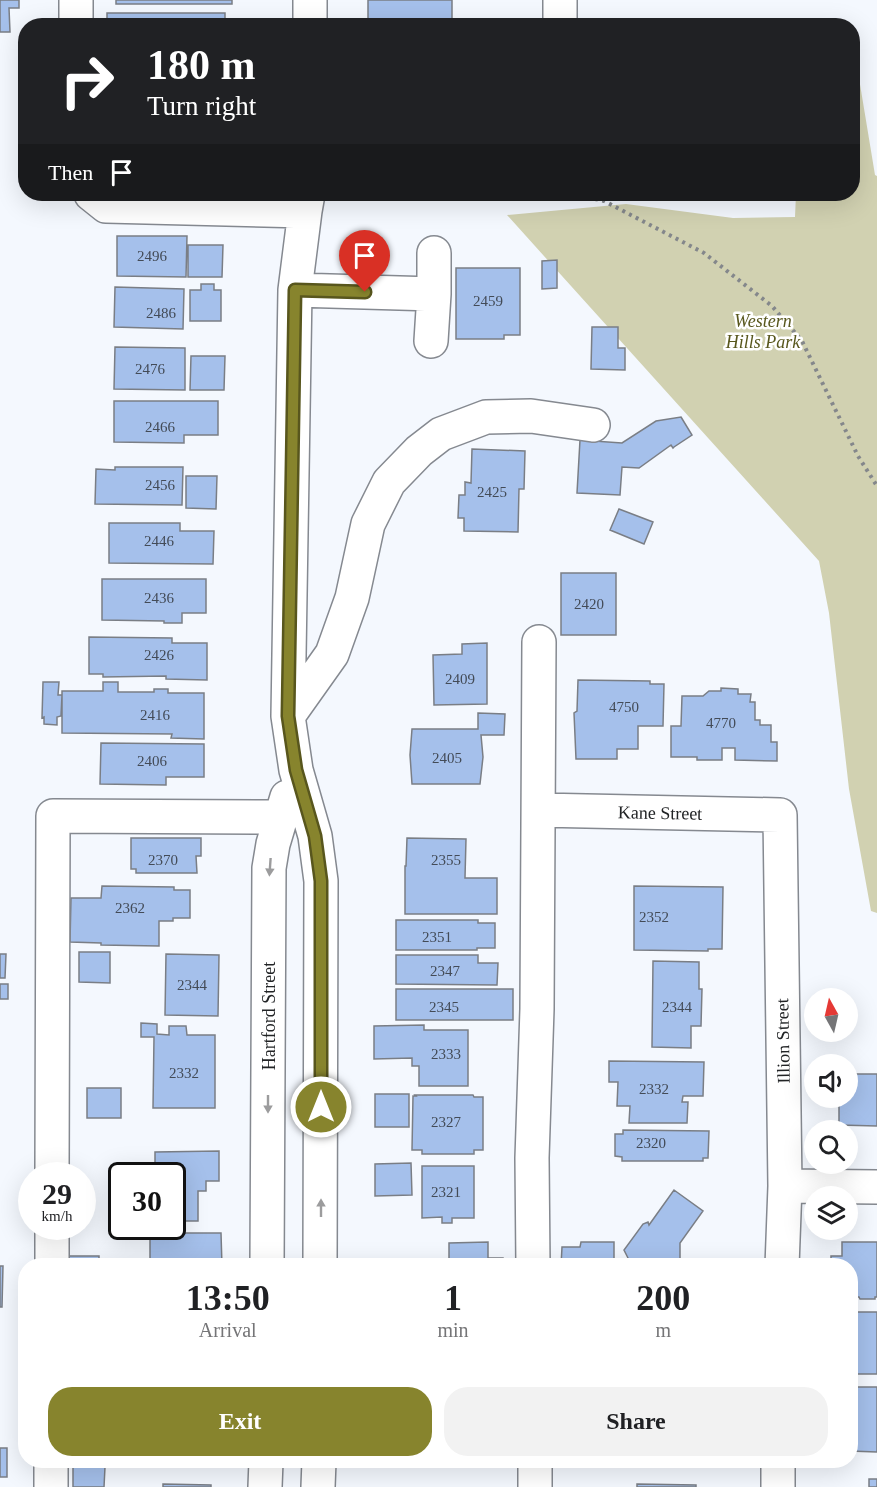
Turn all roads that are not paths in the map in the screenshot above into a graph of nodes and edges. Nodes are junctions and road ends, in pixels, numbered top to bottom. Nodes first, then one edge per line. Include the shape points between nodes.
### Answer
1 (76, 0) edge
2 (310, 0) edge
3 (560, 0) edge
4 (76, 18) edge
5 (310, 18) edge
6 (560, 18) edge
7 (100, 201) edge
8 (306, 202) edge
9 (434, 254) dead end
10 (295, 290) junction
11 (434, 294) junction
12 (430, 341) dead end
13 (593, 425) dead end
14 (539, 642) dead end
15 (288, 716) junction
16 (296, 770) junction
17 (539, 810) junction
18 (780, 815) joint
19 (281, 817) junction
20 (52, 1162) edge
21 (784, 1186) junction
22 (877, 1187) edge
23 (52, 1240) edge
24 (52, 1258) edge
25 (267, 1258) edge
26 (320, 1258) edge
27 (533, 1258) edge
28 (782, 1258) edge
29 (51, 1468) edge
30 (266, 1468) edge
31 (319, 1468) edge
32 (535, 1468) edge
33 (778, 1468) edge
34 (51, 1487) edge
35 (266, 1487) edge
36 (318, 1487) edge
37 (535, 1487) edge
38 (778, 1487) edge

1 - 4 street
2 - 5 street
3 - 6 street
7 - 8 street via 106,206
8 - 10 street, Hartford Street
9 - 11 street
10 - 11 street
10 - 15 street, Hartford Street
11 - 12 street
13 - 15 street via 531,416 486,417 441,434 419,451 383,493 368,525 352,598 332,654
14 - 17 street
15 - 16 street, Hartford Street
16 - 19 street, Hartford Street
26 -> 16 street, Hartford Street via 321,881 315,836
17 - 18 street, Kane Street
17 - 27 street
18 - 21 street, Illion Street
19 - 20 street via 53,816
19 -> 25 street, Hartford Street via 269,868
21 - 22 street
21 - 28 street, Illion Street
23 - 24 street
29 - 34 street
30 - 35 street
31 - 36 street
32 - 37 street
33 - 38 street

